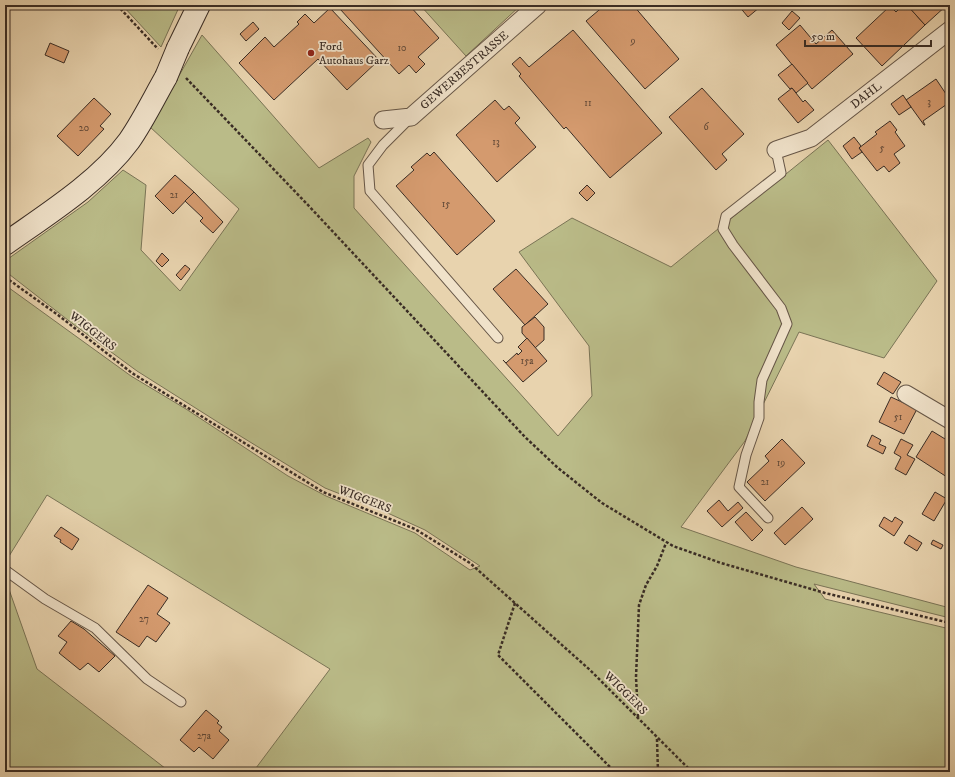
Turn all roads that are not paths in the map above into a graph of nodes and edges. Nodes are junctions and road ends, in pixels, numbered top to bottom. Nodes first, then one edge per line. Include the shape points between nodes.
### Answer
1 (198, 5) edge
2 (538, 5) edge
3 (950, 30) edge
4 (411, 117) junction
5 (383, 120) dead end
6 (776, 150) joint
7 (5, 244) edge
8 (498, 338) dead end
9 (906, 394) dead end
10 (950, 420) edge
11 (768, 518) dead end
12 (5, 570) edge
13 (181, 702) dead end

1 - 7 main road, bridge via 168,48 176,78 128,141 83,187
2 - 4 street, GEWERBESTRASSE
3 - 6 street, DAHL via 811,138
4 - 5 street, GEWERBESTRASSE
4 - 8 lane via 382,145 368,165 370,192
6 - 11 lane via 781,173 726,216 723,229 781,308 787,324 762,380 758,402 759,418 746,455 739,487
9 - 10 street
12 - 13 lane via 45,599 95,628 147,679

